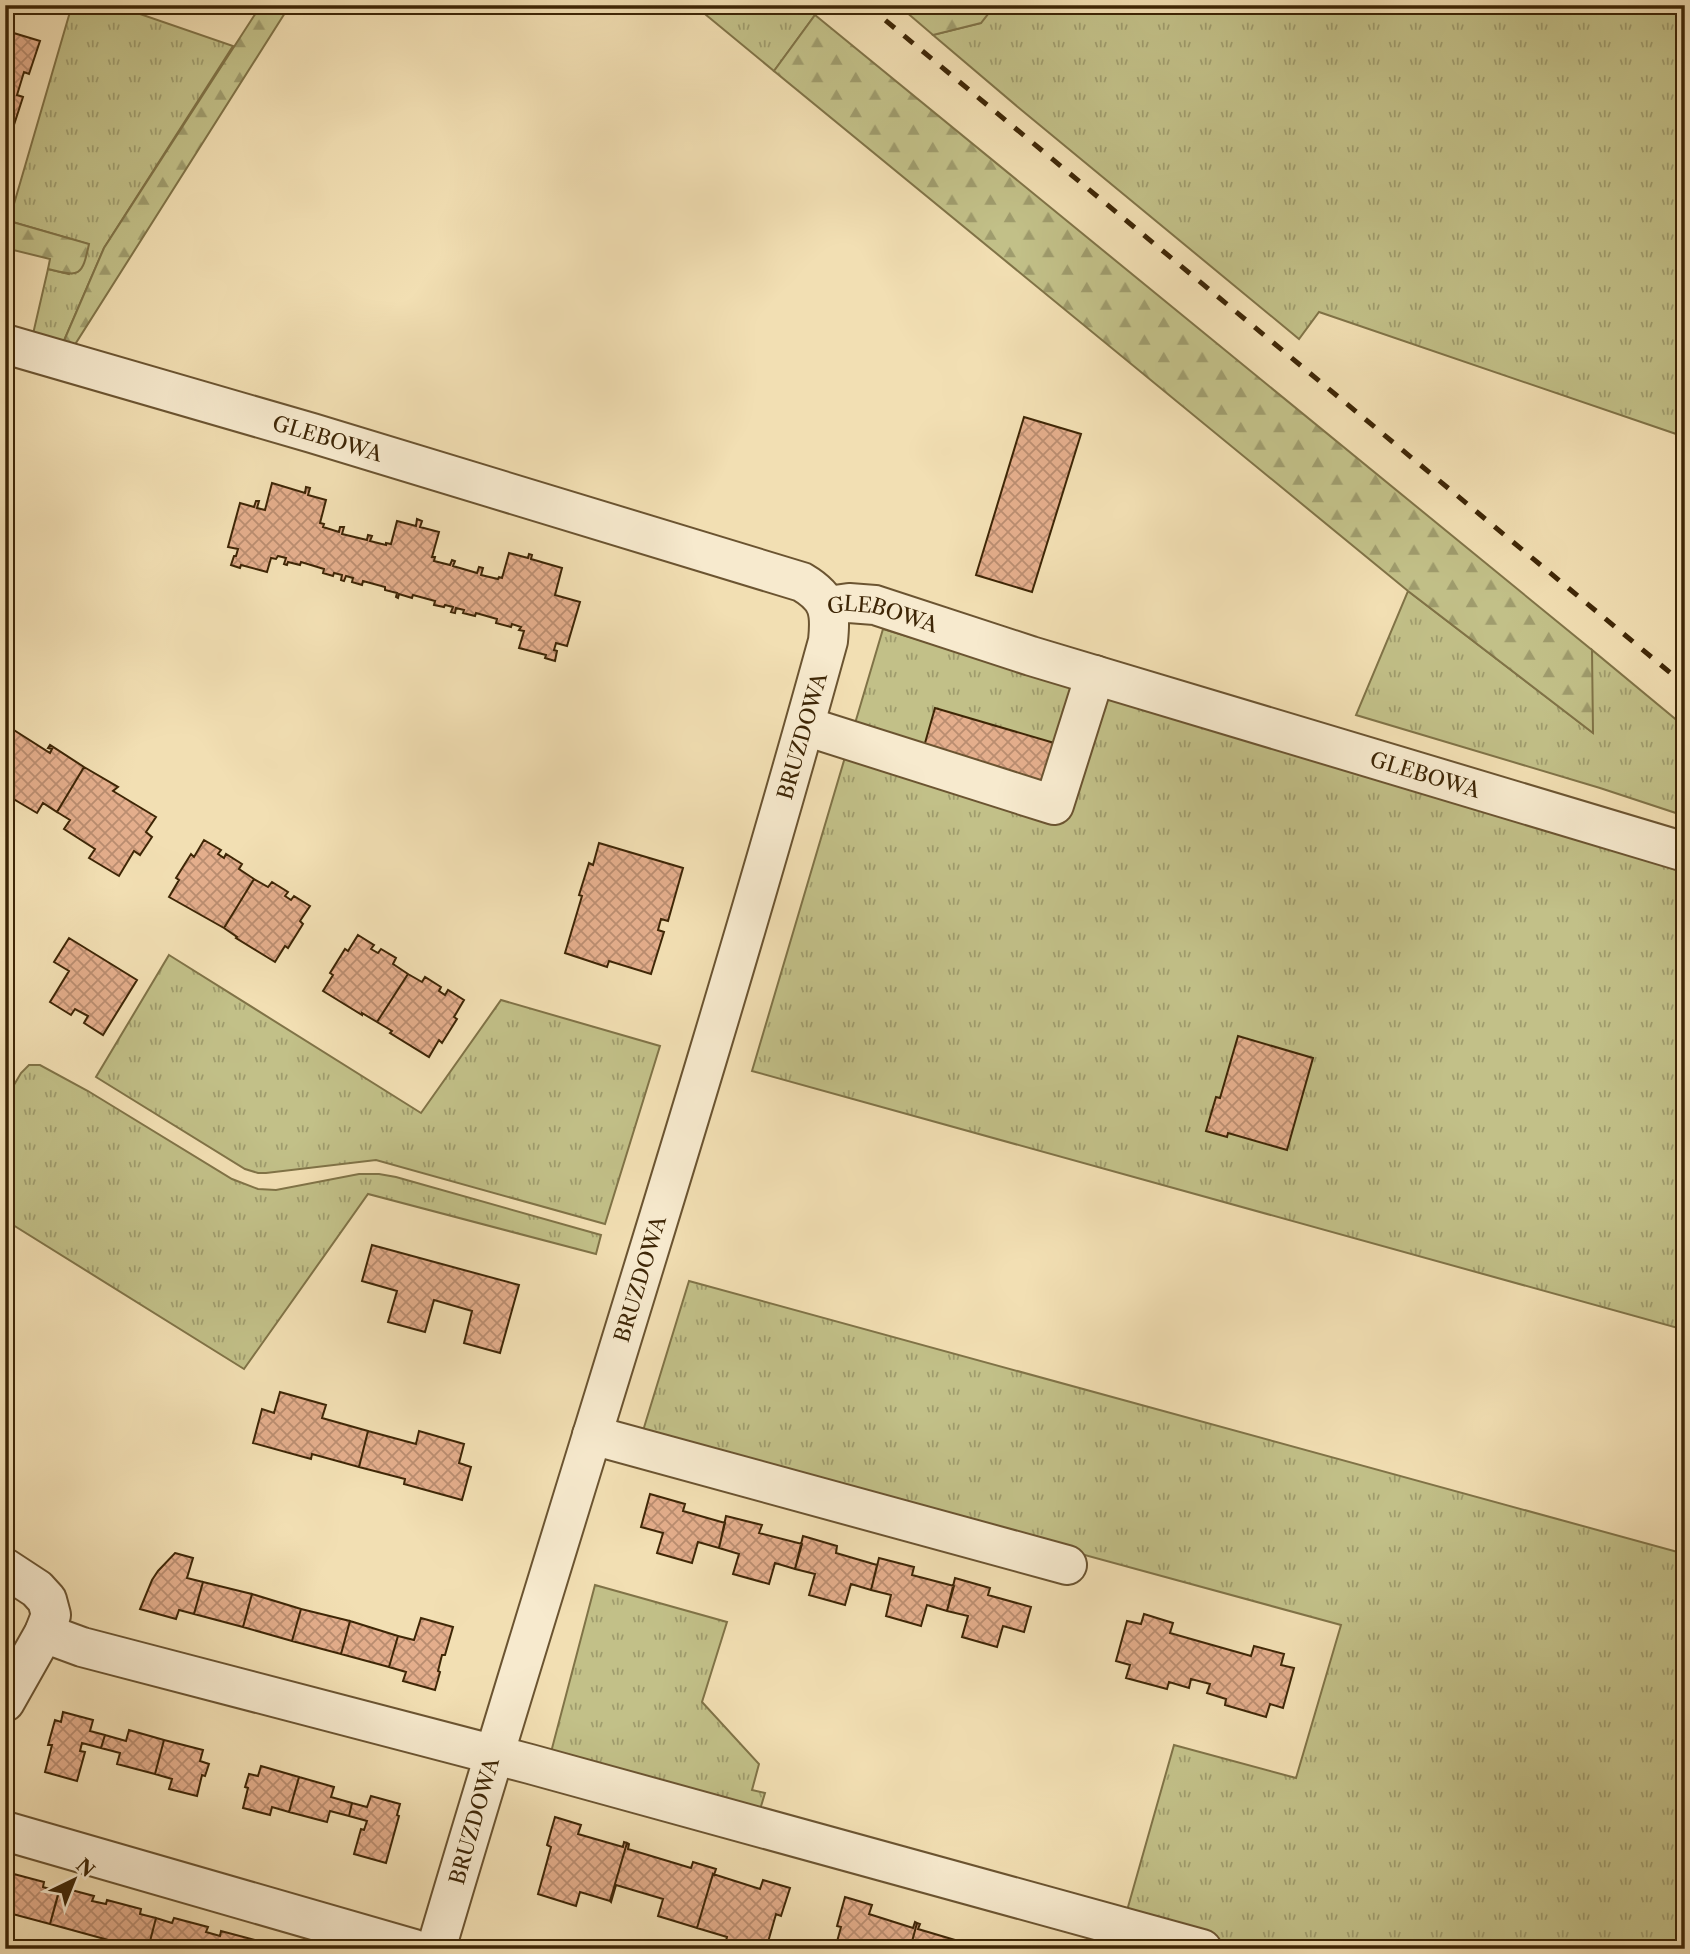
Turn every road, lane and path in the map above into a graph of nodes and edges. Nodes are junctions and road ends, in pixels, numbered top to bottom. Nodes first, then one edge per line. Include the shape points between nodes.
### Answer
1 (5, 344) edge
2 (828, 606) junction
3 (1095, 675) junction
4 (805, 726) junction
5 (1685, 852) edge
6 (592, 1435) junction
7 (1067, 1565) dead end
8 (5, 1568) edge
9 (44, 1633) junction
10 (5, 1702) edge
11 (493, 1754) junction
12 (5, 1831) edge
13 (414, 1949) edge
14 (436, 1949) edge
15 (1202, 1949) edge

1 - 2 street, GLEBOWA via 802,582 818,592
2 - 3 street, GLEBOWA via 875,605
2 - 4 street, BRUZDOWA via 828,641
3 - 4 street via 1054,805
3 - 5 street, GLEBOWA
4 - 6 street, BRUZDOWA via 715,1039
6 - 7 street
6 - 11 street, BRUZDOWA
8 - 9 street via 47,1600 51,1615
9 - 10 street
9 - 11 street via 82,1647
11 - 14 street, BRUZDOWA
11 - 15 street
12 - 13 street

